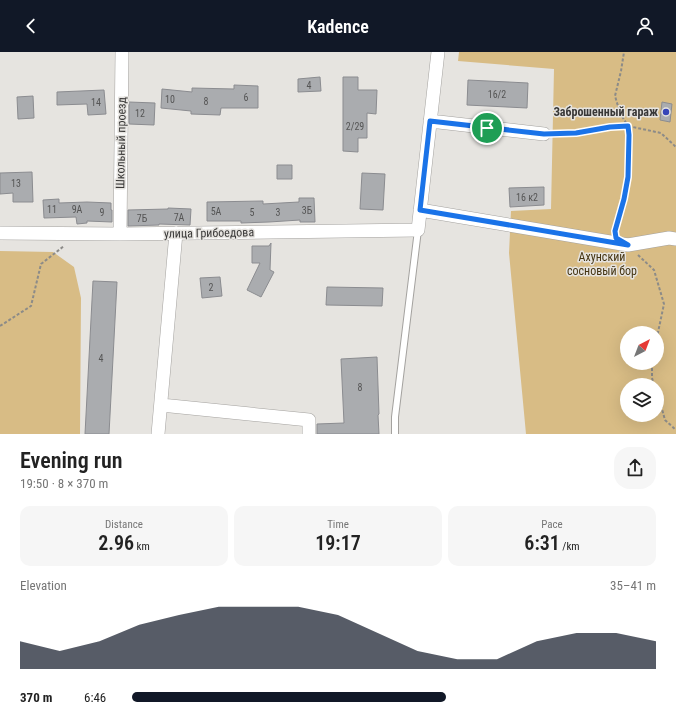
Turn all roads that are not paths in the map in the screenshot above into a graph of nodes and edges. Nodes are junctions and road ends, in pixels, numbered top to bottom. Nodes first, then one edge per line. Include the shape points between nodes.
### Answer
1 (122, 52) edge
2 (438, 52) edge
3 (430, 121) junction
4 (544, 134) road end
5 (420, 210) junction
6 (418, 230) junction
7 (0, 233) edge
8 (176, 233) junction
9 (120, 234) junction
10 (676, 238) edge
11 (161, 405) junction
12 (158, 434) edge
13 (309, 434) edge
14 (396, 434) edge

1 - 9 street, Школьный проезд
2 - 3 street
3 - 4 street
3 - 5 street
5 - 6 street
5 - 10 street via 628,245
6 - 8 street, улица Грибоедова
6 - 14 lane via 394,417
7 - 9 street, улица Грибоедова
8 - 9 street, улица Грибоедова
8 - 11 street
11 - 12 street
11 - 13 street via 309,420

